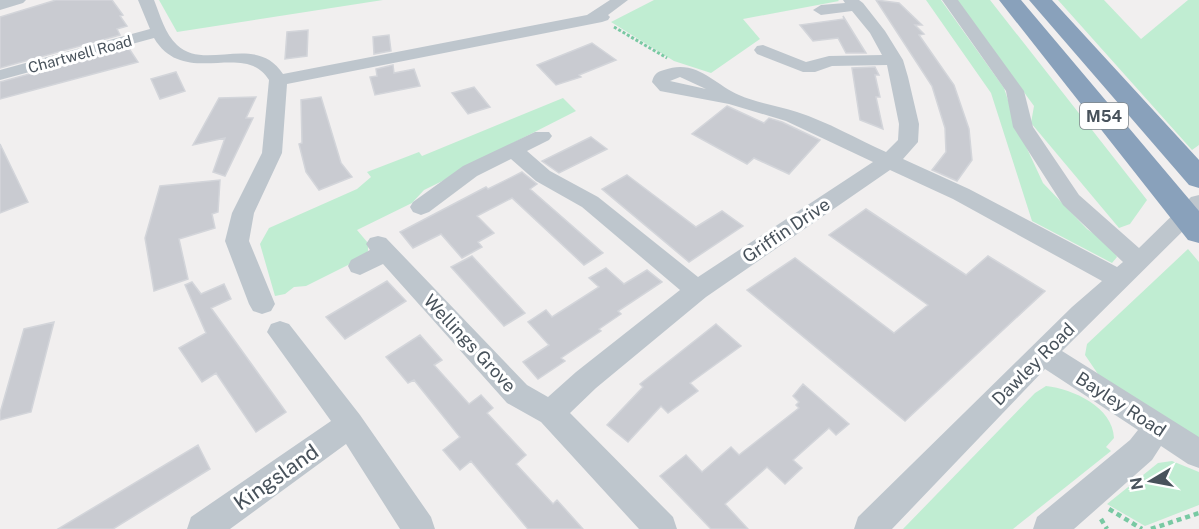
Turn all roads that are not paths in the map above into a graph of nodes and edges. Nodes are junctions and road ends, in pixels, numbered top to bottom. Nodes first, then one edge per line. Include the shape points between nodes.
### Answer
1 (18, 0) edge
2 (146, 0) edge
3 (620, 0) edge
4 (950, 0) edge
5 (1010, 0) edge
6 (1040, 0) edge
7 (854, 3) edge
8 (0, 5) edge
9 (821, 10) dead end
10 (162, 37) junction
11 (763, 50) dead end
12 (894, 60) junction
13 (0, 75) edge
14 (278, 80) junction
15 (732, 99) dead end
16 (542, 136) dead end
17 (514, 151) junction
18 (889, 161) junction
19 (1199, 178) edge
20 (1199, 202) edge
21 (421, 207) dead end
22 (1199, 232) edge
23 (1136, 264) junction
24 (360, 266) dead end
25 (697, 290) junction
26 (262, 304) dead end
27 (280, 332) dead end
28 (1043, 353) junction
29 (551, 413) junction
30 (350, 424) junction
31 (1157, 429) junction
32 (1199, 454) edge
33 (202, 529) edge
34 (419, 529) edge
35 (661, 529) edge
36 (870, 529) edge
37 (1049, 529) edge

1 - 8 street
2 - 10 street
3 - 14 street via 597,18
4 - 23 street via 1015,91 1023,127 1071,200
5 - 22 highway, M54
6 - 19 highway, M54
7 - 9 street, Griffin Drive
7 - 12 street, Griffin Drive
10 - 13 street, Chartwell Road
10 - 14 street via 174,52 186,58 248,58 265,62
11 - 12 street via 803,67 829,61
12 - 18 street, Griffin Drive via 909,124 908,142
14 - 26 street via 272,153 243,213 237,241
15 - 18 street via 793,117
16 - 17 street
17 - 21 street via 470,171
17 - 25 street via 543,176 590,202
18 - 23 street
18 - 25 street, Griffin Drive
20 - 23 street, Dawley Road
23 - 28 street, Dawley Road
24 - 29 street, Wellings Grove via 381,248 517,394
25 - 29 street, Griffin Drive
27 - 30 street
28 - 31 street, Bayley Road
28 - 36 street, Dawley Road
29 - 35 street, Wellings Grove
30 - 33 street, Kingsland
30 - 34 street
31 - 32 street, Bayley Road
31 - 37 street via 1141,450

